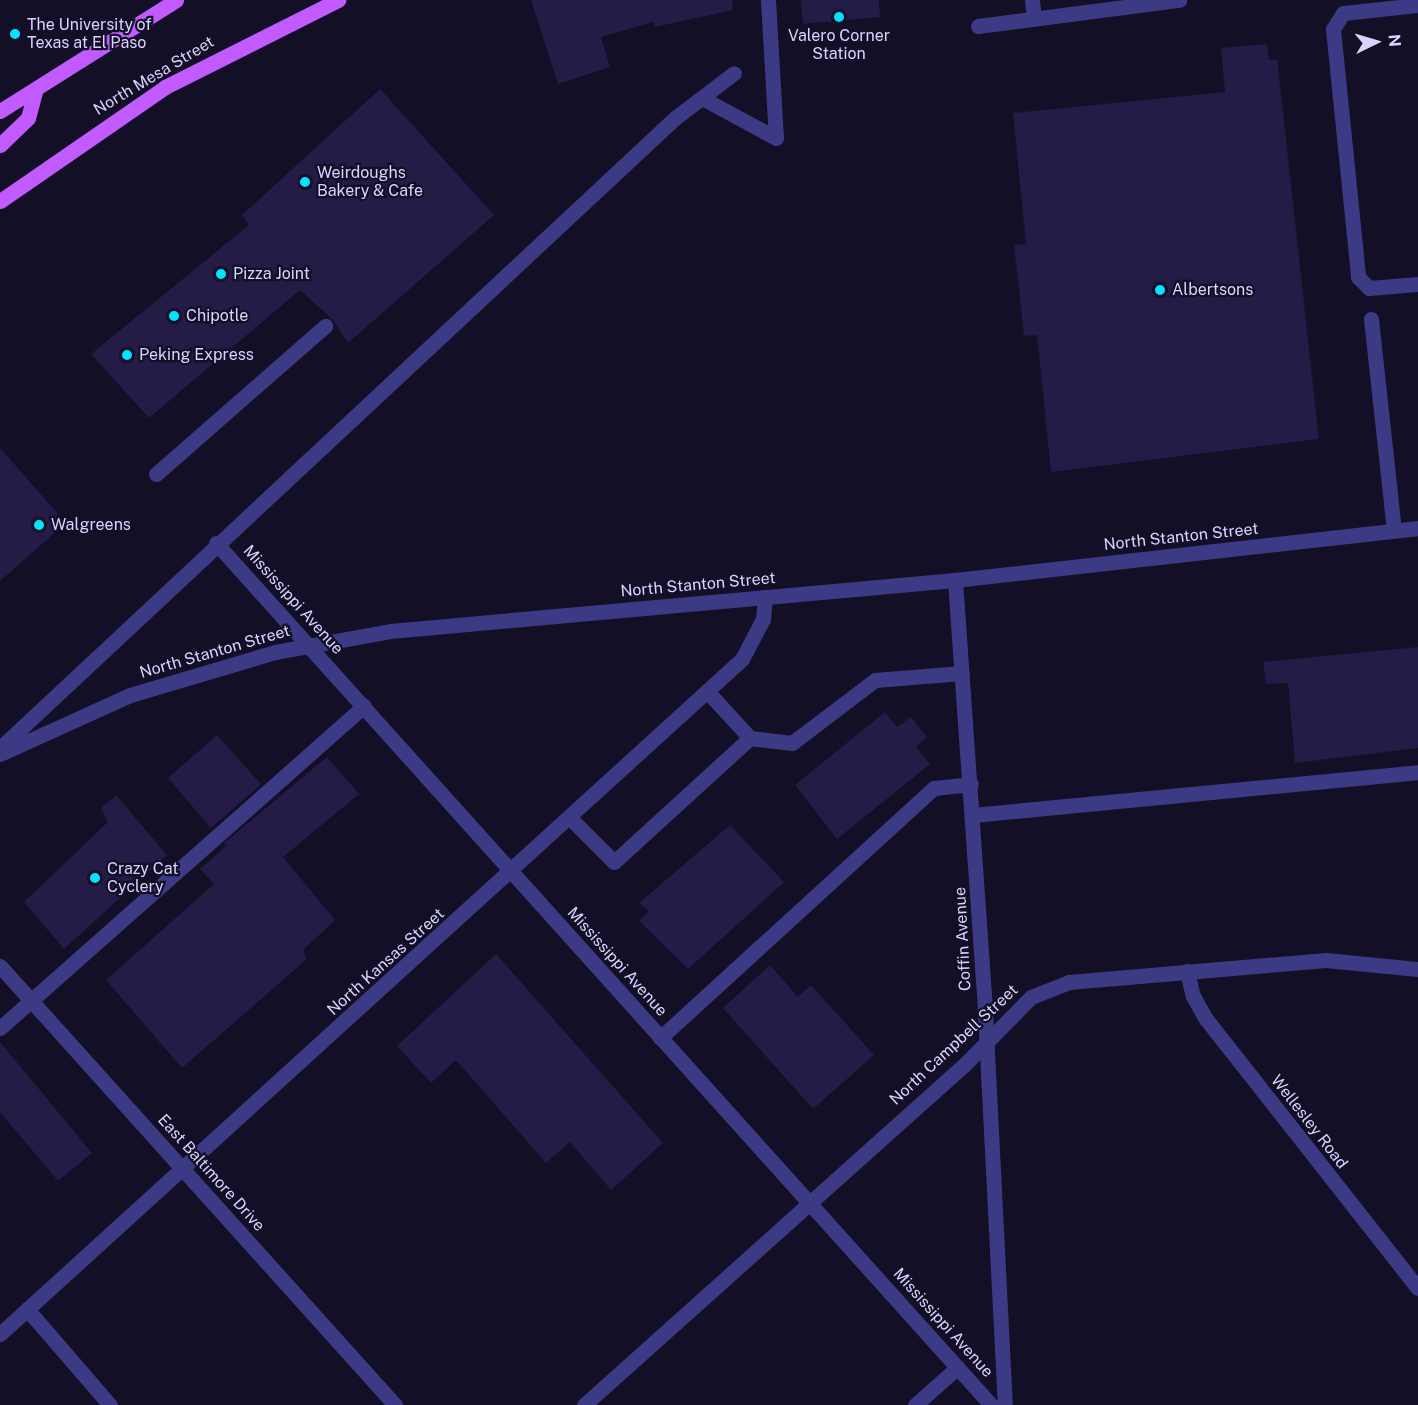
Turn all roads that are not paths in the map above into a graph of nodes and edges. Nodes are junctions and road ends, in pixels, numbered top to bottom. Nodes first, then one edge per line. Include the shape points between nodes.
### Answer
1 (176, 0) edge
2 (338, 0) edge
3 (768, 0) edge
4 (1032, 0) edge
5 (1179, 0) edge
6 (1418, 5) edge
7 (1034, 19) junction
8 (978, 26) dead end
9 (734, 73) dead end
10 (35, 91) junction
11 (702, 98) junction
12 (0, 111) edge
13 (0, 145) edge
14 (0, 201) edge
15 (1418, 284) edge
16 (1371, 319) dead end
17 (325, 326) dead end
18 (156, 474) dead end
19 (1418, 528) edge
20 (1394, 531) junction
21 (216, 543) junction
22 (955, 580) junction
23 (765, 597) junction
24 (310, 644) junction
25 (962, 673) junction
26 (707, 692) junction
27 (364, 705) junction
28 (750, 738) junction
29 (0, 748) edge
30 (0, 754) edge
31 (1418, 772) edge
32 (971, 784) junction
33 (973, 815) junction
34 (570, 818) junction
35 (512, 872) junction
36 (0, 966) edge
37 (1418, 969) edge
38 (1187, 970) junction
39 (31, 999) junction
40 (0, 1028) edge
41 (660, 1038) junction
42 (985, 1046) junction
43 (183, 1168) junction
44 (810, 1201) junction
45 (1418, 1288) edge
46 (27, 1310) junction
47 (0, 1334) edge
48 (958, 1366) junction
49 (110, 1405) edge
50 (395, 1405) edge
51 (584, 1405) edge
52 (915, 1405) edge
53 (991, 1405) edge
54 (1005, 1405) edge

1 - 10 main road
2 - 14 main road, North Mesa Street via 165,87
3 - 11 street via 776,138
4 - 7 street
5 - 7 street
6 - 15 street via 1343,13 1334,20 1333,29 1358,276 1369,288
7 - 8 street
9 - 11 street
10 - 12 main road
10 - 13 main road via 28,118
11 - 21 street
16 - 20 street
17 - 18 street
19 - 20 street, North Stanton Street
20 - 22 street, North Stanton Street
21 - 24 street, Mississippi Avenue
21 - 29 street
22 - 23 street, North Stanton Street
22 - 25 street, Coffin Avenue
23 - 24 street, North Stanton Street via 416,628
23 - 26 street, North Kansas Street via 753,645
24 - 27 street, Mississippi Avenue
24 - 30 street, North Stanton Street via 130,695
25 - 28 street via 875,680 792,743
25 - 32 street, Coffin Avenue
26 - 28 street
26 - 34 street, North Kansas Street
27 - 35 street, Mississippi Avenue
27 - 39 street
28 - 34 street via 614,862
31 - 33 street
32 - 33 street, Coffin Avenue
32 - 41 street via 934,788
33 - 42 street, Coffin Avenue
34 - 35 street, North Kansas Street
35 - 41 street, Mississippi Avenue
35 - 43 street, North Kansas Street
36 - 39 street, East Baltimore Drive
37 - 38 street, North Campbell Street via 1326,960
38 - 42 street, North Campbell Street via 1054,986 1031,997
38 - 45 street, Wellesley Road via 1193,996 1206,1019
39 - 40 street
39 - 43 street, East Baltimore Drive
41 - 44 street, Mississippi Avenue
42 - 44 street, North Campbell Street
42 - 54 street, Coffin Avenue
43 - 46 street, North Kansas Street
43 - 50 street, East Baltimore Drive
44 - 48 street, Mississippi Avenue
44 - 51 street, North Campbell Street
46 - 47 street, North Kansas Street
46 - 49 street
48 - 52 street
48 - 53 street, Mississippi Avenue

